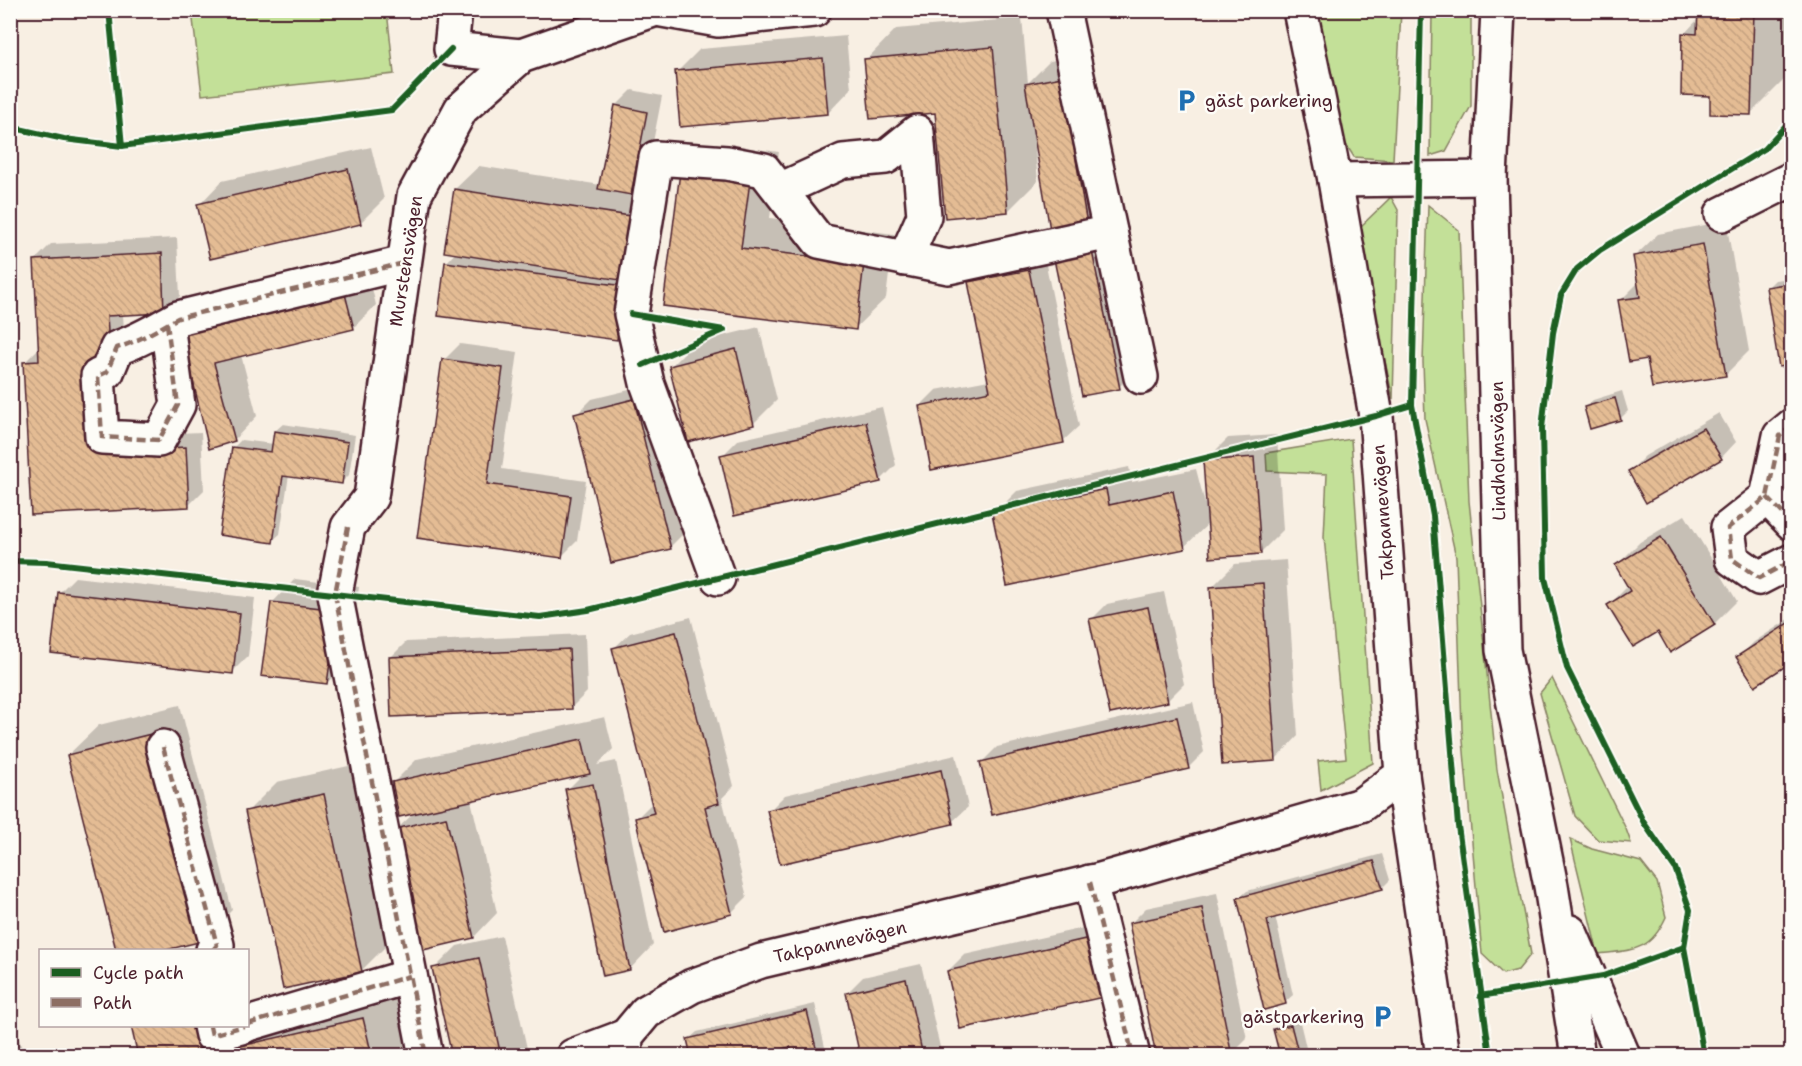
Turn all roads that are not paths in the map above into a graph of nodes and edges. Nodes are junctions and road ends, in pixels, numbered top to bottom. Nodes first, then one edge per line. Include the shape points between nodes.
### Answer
1 (455, 10) edge
2 (653, 10) edge
3 (662, 10) edge
4 (814, 10) edge
5 (1062, 10) edge
6 (1300, 10) edge
7 (1498, 10) edge
8 (521, 56) junction
9 (1491, 178) junction
10 (1791, 179) edge
11 (1335, 180) junction
12 (780, 190) junction
13 (1722, 214) dead end
14 (1110, 232) junction
15 (905, 259) junction
16 (404, 263) junction
17 (166, 324) dead end
18 (1141, 376) dead end
19 (1791, 426) edge
20 (1767, 497) junction
21 (1791, 523) edge
22 (1791, 561) edge
23 (718, 578) dead end
24 (163, 747) dead end
25 (1402, 775) junction
26 (1090, 882) junction
27 (1551, 886) junction
28 (214, 949) edge
29 (410, 976) junction
30 (249, 1024) edge
31 (210, 1027) edge
32 (239, 1027) edge
33 (626, 1046) edge
34 (1623, 1055) edge
35 (426, 1056) edge
36 (573, 1056) edge
37 (1132, 1056) edge
38 (1443, 1056) edge
39 (1578, 1056) edge

1 - 8 street via 451,49
2 - 8 street, Murstensvägen
3 - 4 street via 718,20
5 - 14 street
6 - 11 street
7 - 9 street, Lindholmsvägen
8 - 16 street, Murstensvägen via 461,109 414,196
9 - 11 street
9 - 27 street, Lindholmsvägen via 1503,650
10 - 13 street
11 - 25 street, Takpannevägen via 1376,416
12 - 15 street via 819,241
12 - 15 street via 843,161 886,157 917,132 924,216
12 - 23 street via 764,170 656,158 632,303 631,314 647,383
14 - 15 street via 949,267
14 - 18 street
16 - 17 street
16 - 29 street, Murstensvägen via 371,497 348,527 335,594
19 - 20 street via 1780,436
20 - 21 street
20 - 22 street via 1728,528 1732,559 1759,578
24 - 28 street via 217,945
25 - 26 street, Takpannevägen via 1361,805
25 - 38 street, Takpannevägen
26 - 33 street, Takpannevägen via 761,961 692,986 646,1012
26 - 37 street
27 - 34 street, Lindholmsvägen
27 - 39 street, Lindholmsvägen
29 - 30 street
29 - 35 street
31 - 32 street via 212,1035
33 - 36 street

